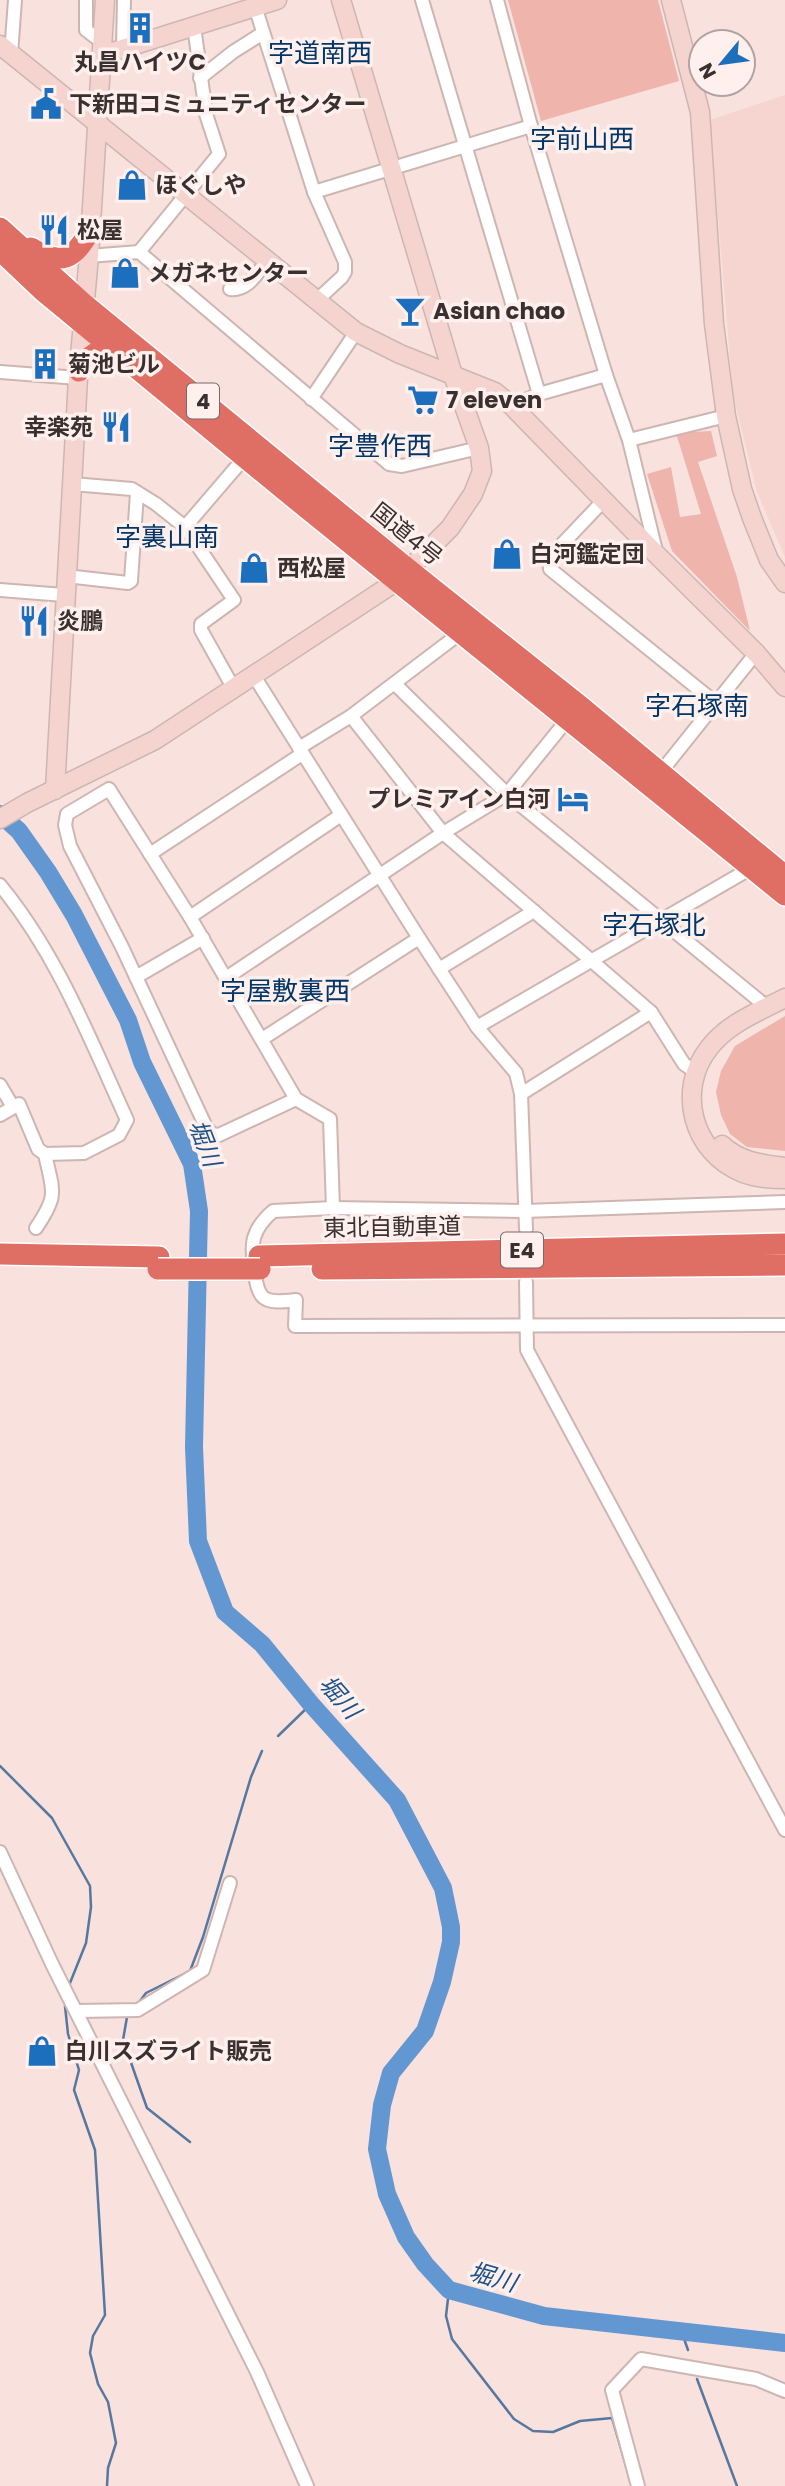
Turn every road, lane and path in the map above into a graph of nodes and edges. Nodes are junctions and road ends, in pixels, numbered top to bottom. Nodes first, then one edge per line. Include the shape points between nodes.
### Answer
1 (15, 0) edge
2 (86, 0) edge
3 (106, 0) edge
4 (124, 0) edge
5 (277, 0) edge
6 (341, 0) edge
7 (422, 0) edge
8 (496, 0) edge
9 (671, 0) edge
10 (254, 3) edge
11 (194, 26) junction
12 (262, 33) junction
13 (3, 48) edge
14 (123, 48) junction
15 (103, 49) junction
16 (200, 78) junction
17 (97, 121) junction
18 (531, 126) junction
19 (465, 147) junction
20 (392, 169) junction
21 (314, 192) junction
22 (187, 195) junction
23 (0, 222) edge
24 (0, 228) edge
25 (91, 229) junction
26 (0, 250) edge
27 (139, 252) junction
28 (89, 256) junction
29 (267, 261) junction
30 (230, 289) dead end
31 (316, 301) junction
32 (84, 315) junction
33 (356, 332) junction
34 (123, 358) junction
35 (0, 372) edge
36 (78, 374) junction
37 (453, 375) junction
38 (606, 375) junction
39 (539, 394) junction
40 (311, 399) junction
41 (512, 406) junction
42 (726, 416) junction
43 (629, 440) junction
44 (479, 448) junction
45 (245, 457) junction
46 (72, 484) junction
47 (137, 493) junction
48 (605, 499) junction
49 (185, 527) junction
50 (657, 555) junction
51 (403, 575) junction
52 (66, 576) junction
53 (785, 583) edge
54 (0, 590) edge
55 (64, 595) junction
56 (467, 627) junction
57 (756, 653) junction
58 (254, 676) junction
59 (395, 684) junction
60 (785, 687) edge
61 (234, 689) junction
62 (717, 704) junction
63 (574, 713) junction
64 (351, 716) junction
65 (301, 751) junction
66 (660, 773) junction
67 (55, 790) junction
68 (507, 794) junction
69 (341, 815) junction
70 (0, 819) edge
71 (443, 833) junction
72 (150, 855) junction
73 (753, 867) junction
74 (785, 876) edge
75 (380, 877) junction
76 (0, 885) edge
77 (785, 894) edge
78 (534, 911) junction
79 (190, 916) junction
80 (663, 920) junction
81 (203, 938) junction
82 (419, 938) junction
83 (591, 961) junction
84 (439, 968) junction
85 (136, 977) junction
86 (226, 978) junction
87 (785, 998) edge
88 (776, 1007) edge
89 (651, 1012) junction
90 (477, 1027) junction
91 (262, 1039) junction
92 (694, 1071) junction
93 (0, 1085) edge
94 (522, 1094) junction
95 (296, 1099) junction
96 (13, 1107) junction
97 (0, 1115) edge
98 (46, 1154) junction
99 (785, 1167) edge
100 (785, 1180) edge
101 (785, 1202) edge
102 (333, 1208) junction
103 (524, 1211) junction
104 (36, 1228) dead end
105 (526, 1229) dead end
106 (785, 1244) edge
107 (0, 1254) edge
108 (159, 1263) junction
109 (259, 1263) junction
110 (785, 1265) edge
111 (0, 1268) edge
112 (526, 1283) dead end
113 (527, 1325) junction
114 (785, 1325) edge
115 (785, 1830) edge
116 (0, 1852) edge
117 (230, 1883) dead end
118 (77, 2011) junction
119 (785, 2391) edge
120 (307, 2486) edge
121 (638, 2486) edge

1 - 13 street
2 - 15 street via 86,30
3 - 15 street
4 - 14 street
5 - 10 street
6 - 20 street
7 - 19 street
8 - 18 street
9 - 42 street via 700,112 714,324
10 - 11 street
10 - 12 street
11 - 14 street
11 - 16 street
12 - 16 street
12 - 21 street
13 - 17 street
14 - 15 street
15 - 17 street
16 - 22 street via 219,154
17 - 22 street
17 - 25 street
18 - 19 street
18 - 38 street
19 - 20 street
19 - 39 street
20 - 21 street
20 - 37 street
21 - 31 street via 345,262 345,272
22 - 27 street
22 - 29 street
23 - 25 highway via 46,258 61,259 74,253
24 - 32 highway, 国道4号 / 4
25 - 28 street
26 - 32 highway, 国道4号 / 4
27 - 28 street
27 - 40 street
28 - 32 street
29 - 30 street via 245,286
29 - 31 street
31 - 33 street
32 - 34 highway, 国道4号 / 4
32 - 36 street
32 - 51 highway, 国道4号 / 4
33 - 37 street
33 - 40 street
34 - 36 highway via 107,350 96,352
34 - 45 highway, 国道4号 / 4
35 - 36 street
36 - 46 street
37 - 41 street via 495,392
37 - 44 street
38 - 39 street
38 - 43 street
39 - 41 street
40 - 44 street via 390,464 402,466
41 - 48 street
42 - 43 street
42 - 53 street via 752,518 769,560
43 - 50 street
44 - 51 street via 482,471 473,494 450,528
45 - 49 street
45 - 51 highway, 国道4号 / 4
46 - 47 street
46 - 52 street
47 - 49 street
47 - 52 street via 131,581
48 - 50 street
48 - 62 street via 549,558 550,569
49 - 61 street via 234,600 201,624 201,630
50 - 57 street
51 - 56 highway, 国道4号 / 4
51 - 58 street
52 - 55 street
54 - 55 street
55 - 67 street
56 - 59 street
56 - 63 highway, 国道4号 / 4
57 - 60 street
57 - 62 street
58 - 61 street
58 - 65 street
59 - 64 street
59 - 68 street
61 - 67 street via 155,740
62 - 66 street
63 - 66 highway, 国道4号 / 4
63 - 68 street
63 - 73 highway, 国道4号 / 4
64 - 65 street
64 - 71 street
65 - 69 street
65 - 72 street
66 - 74 highway, 国道4号 / 4
67 - 70 street
68 - 71 street
68 - 80 street
69 - 75 street
69 - 79 street
71 - 75 street
71 - 78 street
72 - 79 street
72 - 85 street via 109,789 67,814 70,846
73 - 77 highway, 国道4号 / 4
73 - 80 street
75 - 82 street
75 - 86 street
76 - 98 street via 52,962 127,1120 119,1135 83,1153
78 - 83 street
78 - 84 street
79 - 81 street
80 - 83 street
80 - 88 street
81 - 85 street
81 - 86 street
82 - 84 street
82 - 91 street
83 - 89 street
83 - 90 street
84 - 90 street
85 - 95 street via 212,1135
86 - 91 street
87 - 88 street
88 - 92 street via 723,1032
88 - 99 street via 734,1034 719,1050 702,1080 701,1096 705,1120 724,1148 749,1161
89 - 92 street via 684,1064
89 - 94 street
90 - 94 street via 516,1073
91 - 95 street
92 - 100 street via 691,1103 702,1139 741,1172
93 - 96 street
94 - 103 street
95 - 102 street via 330,1119
96 - 97 street
96 - 98 street via 19,1104 38,1149
98 - 104 street via 53,1192 51,1206
101 - 103 street
102 - 103 street
102 - 113 street via 273,1211 253,1239 256,1283 263,1297 296,1300 295,1326
103 - 105 street
106 - 109 highway, 東北自動車道 / E4
107 - 108 highway, 東北自動車道 / E4
108 - 109 highway, 東北自動車道 / E4
108 - 111 highway, 東北自動車道 / E4
109 - 110 highway, 東北自動車道 / E4
112 - 113 street
113 - 114 street
113 - 115 street via 527,1350
116 - 118 street
117 - 118 street via 203,1970 138,2010
118 - 120 street via 257,2372
119 - 121 street via 756,2379 641,2359 612,2390

